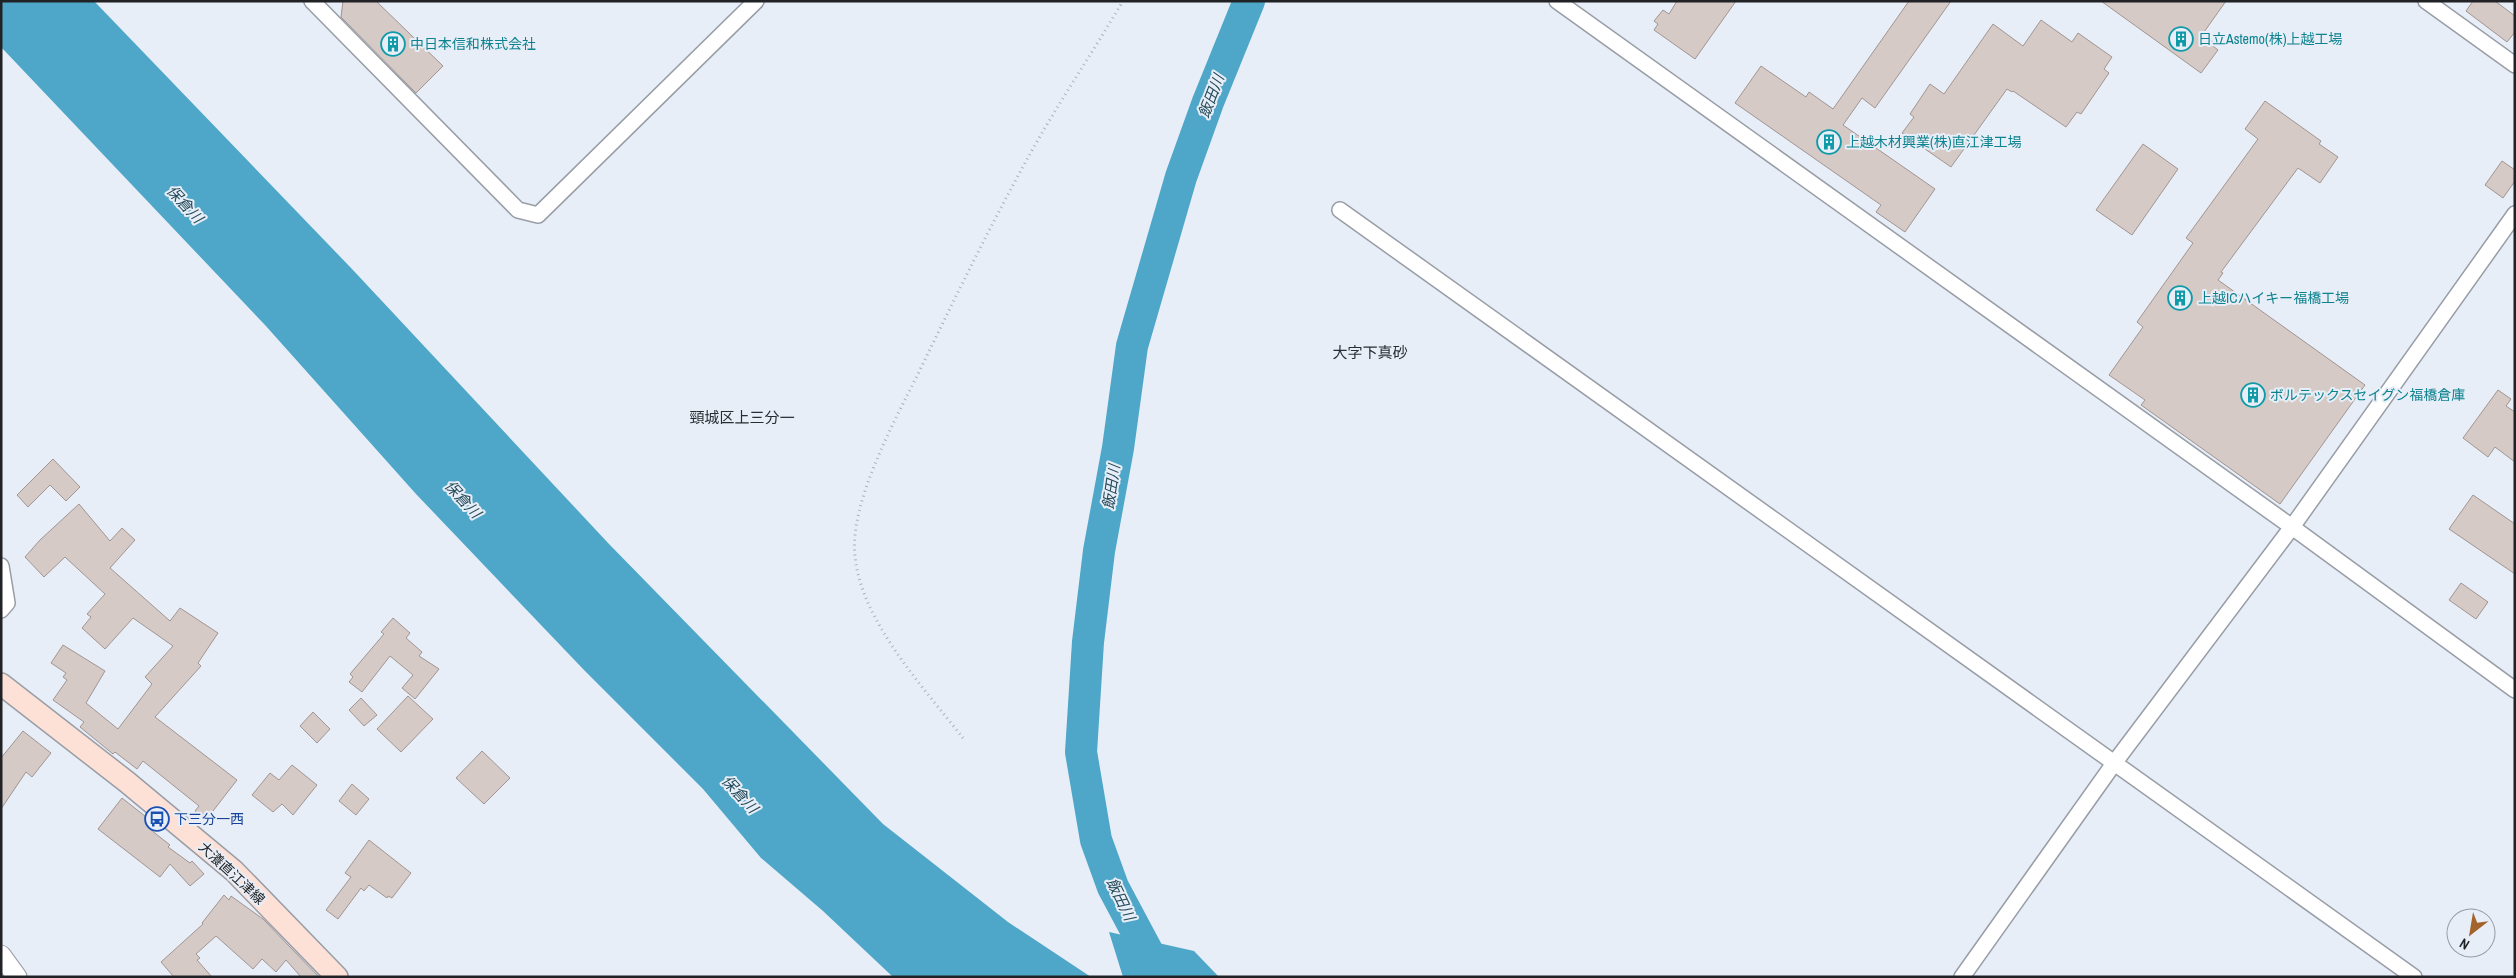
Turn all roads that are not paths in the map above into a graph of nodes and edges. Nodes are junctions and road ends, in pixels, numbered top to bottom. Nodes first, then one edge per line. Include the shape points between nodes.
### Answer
1 (312, 1) edge
2 (756, 1) edge
3 (1557, 1) edge
4 (2426, 1) edge
5 (2515, 64) edge
6 (1340, 210) dead end
7 (2515, 214) edge
8 (2292, 527) junction
9 (1, 566) edge
10 (1, 610) edge
11 (1, 684) edge
12 (2515, 690) edge
13 (2115, 762) junction
14 (1, 955) edge
15 (17, 977) edge
16 (338, 977) edge
17 (1962, 977) edge
18 (2414, 977) edge

1 - 2 street via 518,210 538,215
3 - 8 street
4 - 5 street
6 - 13 street
7 - 8 street
8 - 12 street
8 - 13 street
9 - 10 street via 7,603
11 - 16 main road, 大瀁直江津線 via 234,871
13 - 17 street
13 - 18 street
14 - 15 street

